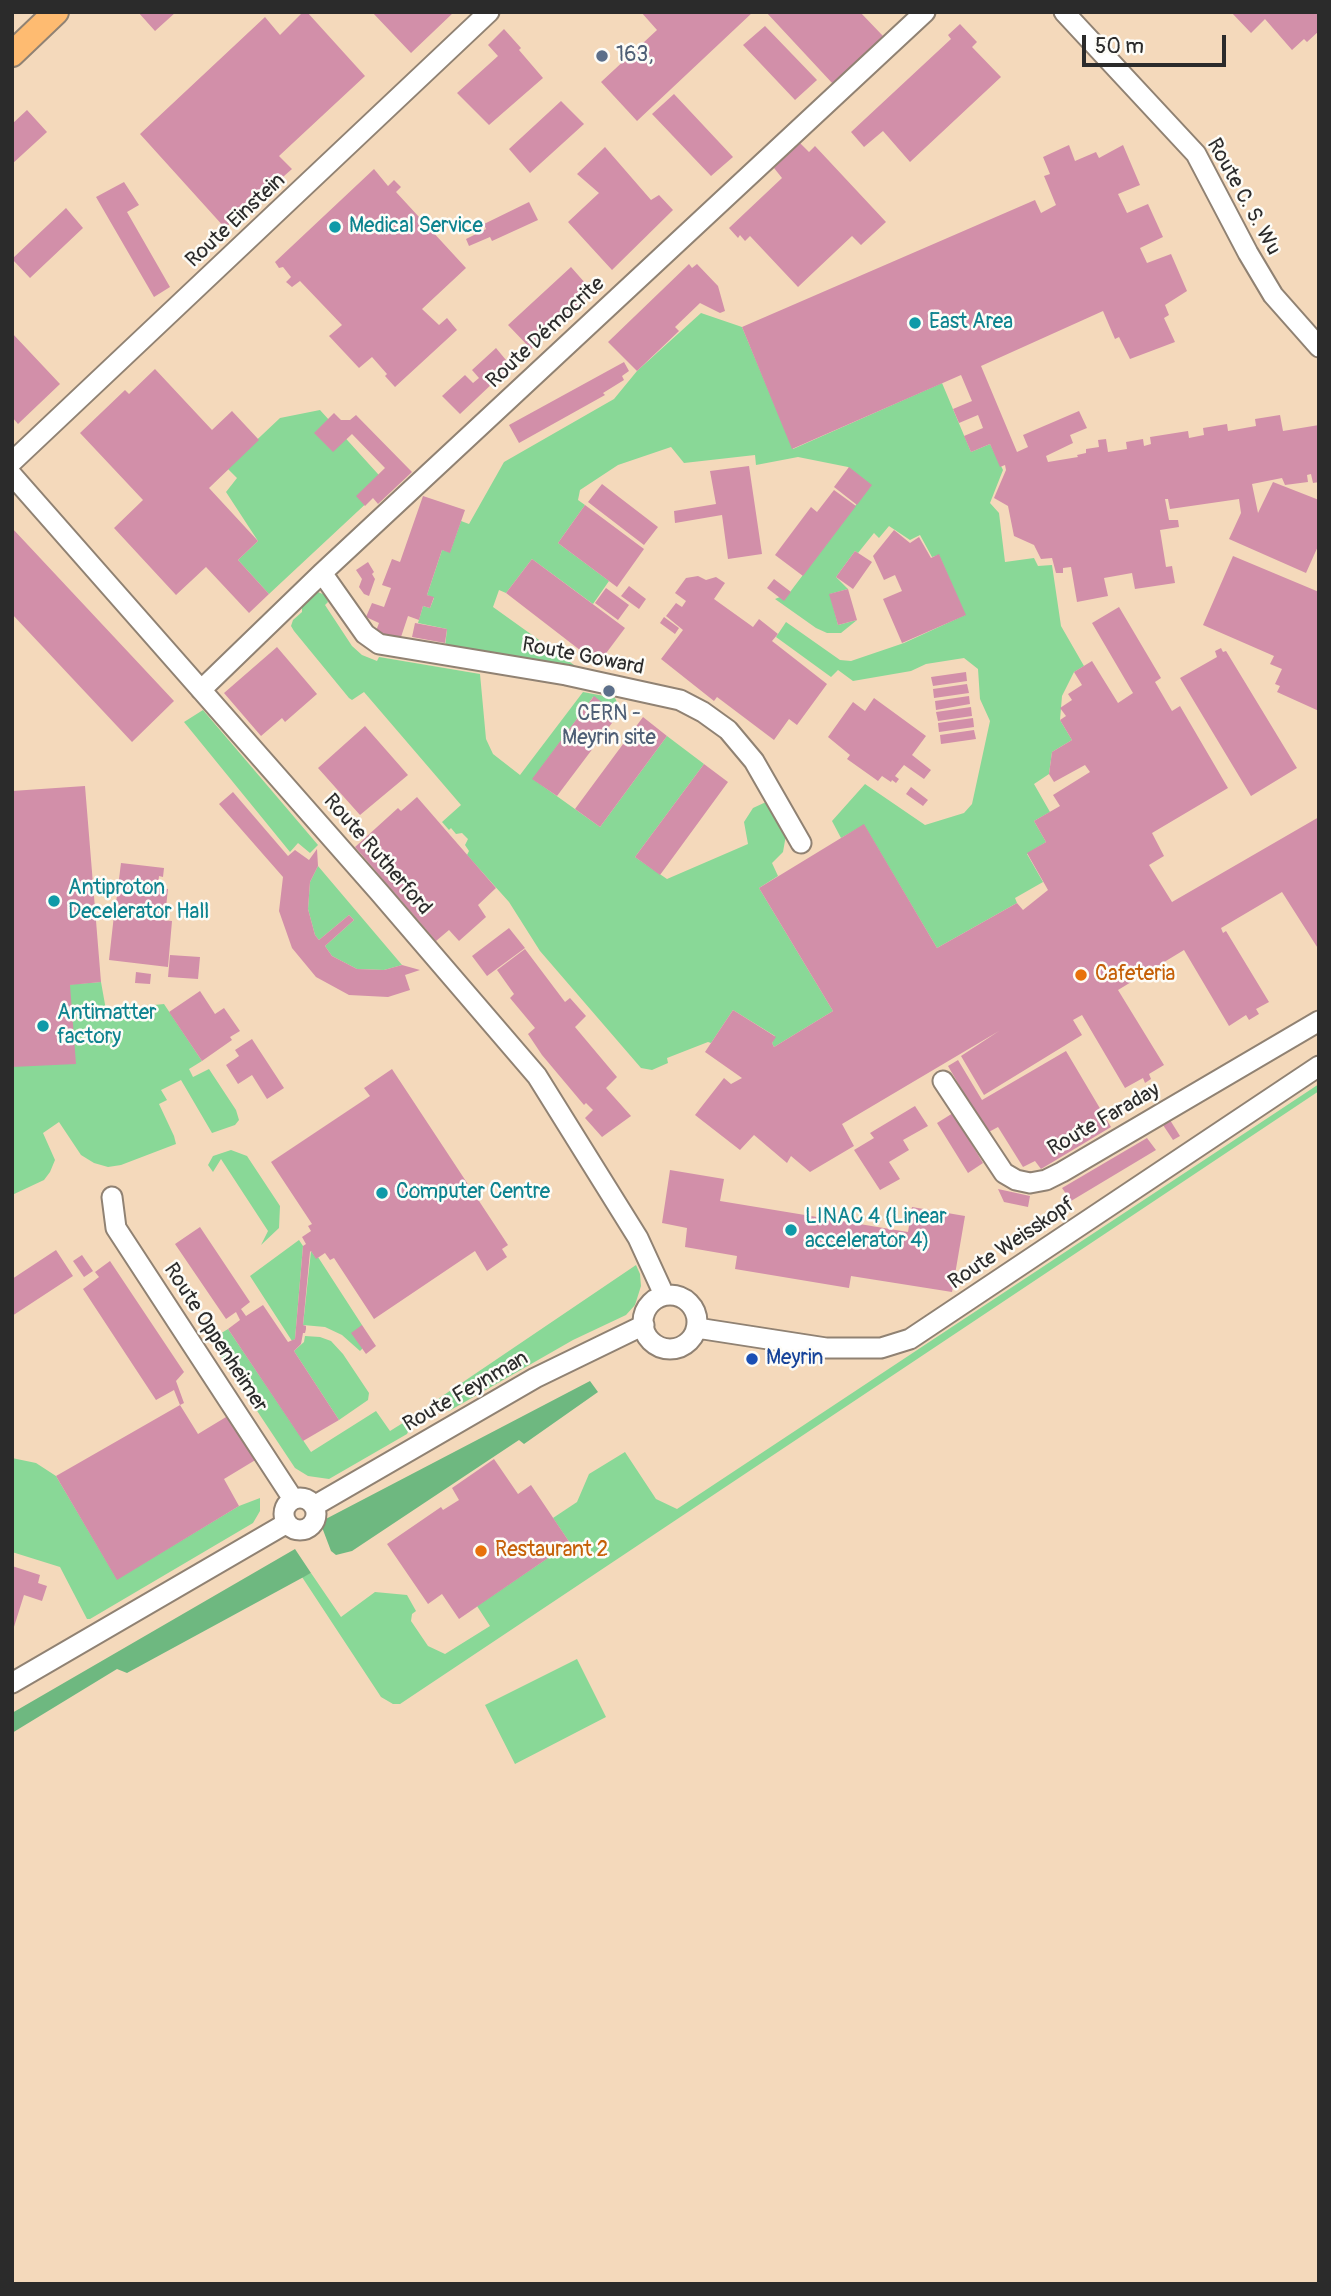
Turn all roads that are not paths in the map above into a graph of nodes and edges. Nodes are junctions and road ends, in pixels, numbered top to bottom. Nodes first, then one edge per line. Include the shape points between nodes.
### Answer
1 (489, 12) edge
2 (925, 12) edge
3 (1064, 12) edge
4 (49, 19) edge
5 (12, 54) edge
6 (1319, 348) edge
7 (12, 462) edge
8 (12, 475) edge
9 (322, 573) junction
10 (201, 690) junction
11 (801, 843) dead end
12 (1319, 1021) edge
13 (1319, 1066) edge
14 (943, 1081) dead end
15 (112, 1197) dead end
16 (662, 1296) junction
17 (644, 1325) junction
18 (697, 1328) junction
19 (293, 1499) junction
20 (314, 1506) junction
21 (287, 1523) junction
22 (12, 1683) edge

1 - 7 street, Route Einstein
2 - 9 street, Route Démocrite
3 - 6 street, Route C. S. Wu via 1196,154 1273,295
4 - 5 main road
8 - 10 street, Route Rutherford
9 - 10 street, Route Démocrite
9 - 11 street, Route Goward via 365,634 379,644 566,675 680,700 704,712 728,730 754,761
10 - 16 street, Route Rutherford via 537,1076 638,1238
12 - 14 street, Route Faraday via 1062,1172 1030,1183 1004,1173
13 - 18 street, Route Weisskopf via 910,1339 881,1348 826,1348
15 - 19 street, Route Oppenheimer via 116,1228
16 - 17 street via 649,1305
16 - 18 street via 679,1296 690,1303
17 - 18 street via 656,1345 670,1349 689,1341
17 - 20 street, Route Feynman via 523,1384
19 - 20 street via 303,1498
19 - 21 street via 284,1511
20 - 21 street via 311,1525 298,1530
21 - 22 street

